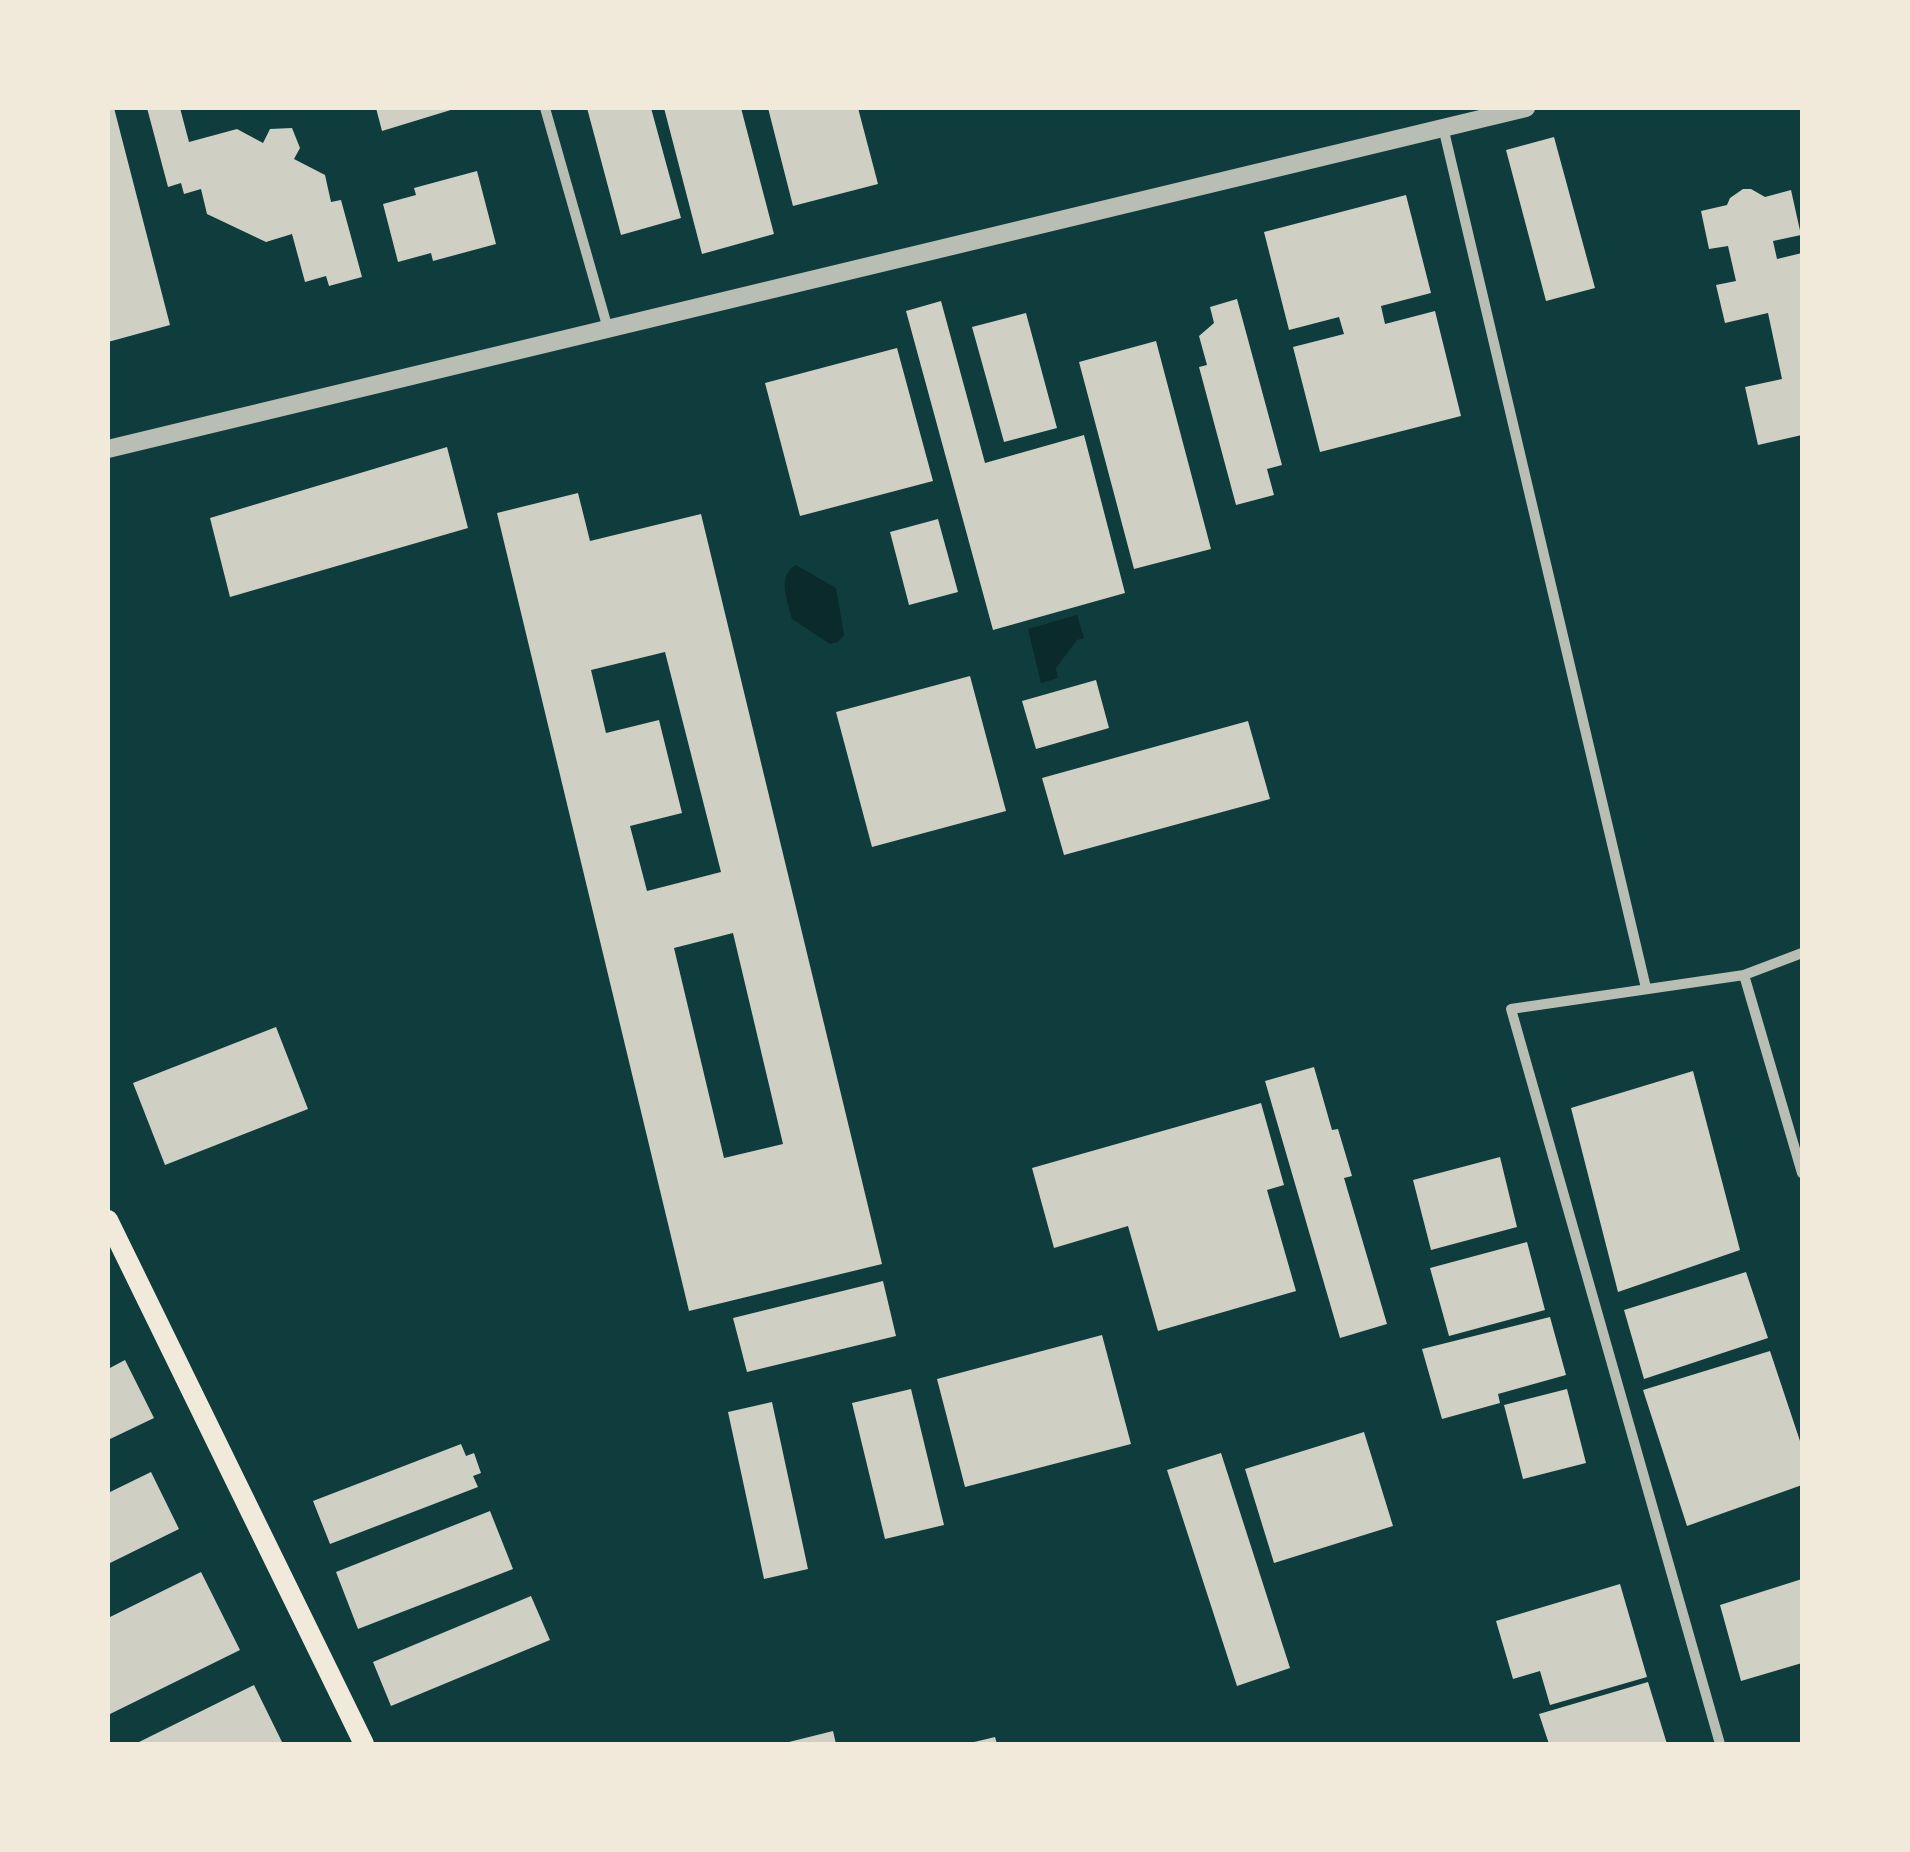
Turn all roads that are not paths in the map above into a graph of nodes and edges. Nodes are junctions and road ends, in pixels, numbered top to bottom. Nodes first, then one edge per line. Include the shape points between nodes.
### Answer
1 (545, 108) edge
2 (1526, 108) edge
3 (1443, 128) junction
4 (608, 329) junction
5 (108, 450) edge
6 (1802, 953) edge
7 (1744, 975) junction
8 (1646, 988) junction
9 (1802, 1173) edge
10 (108, 1220) edge
11 (364, 1744) edge
12 (1720, 1744) edge

1 - 4 street
2 - 3 street
3 - 4 street
3 - 8 street
4 - 5 street
6 - 7 street
7 - 8 street
7 - 9 street
8 - 12 street via 1511,1009
10 - 11 main road

